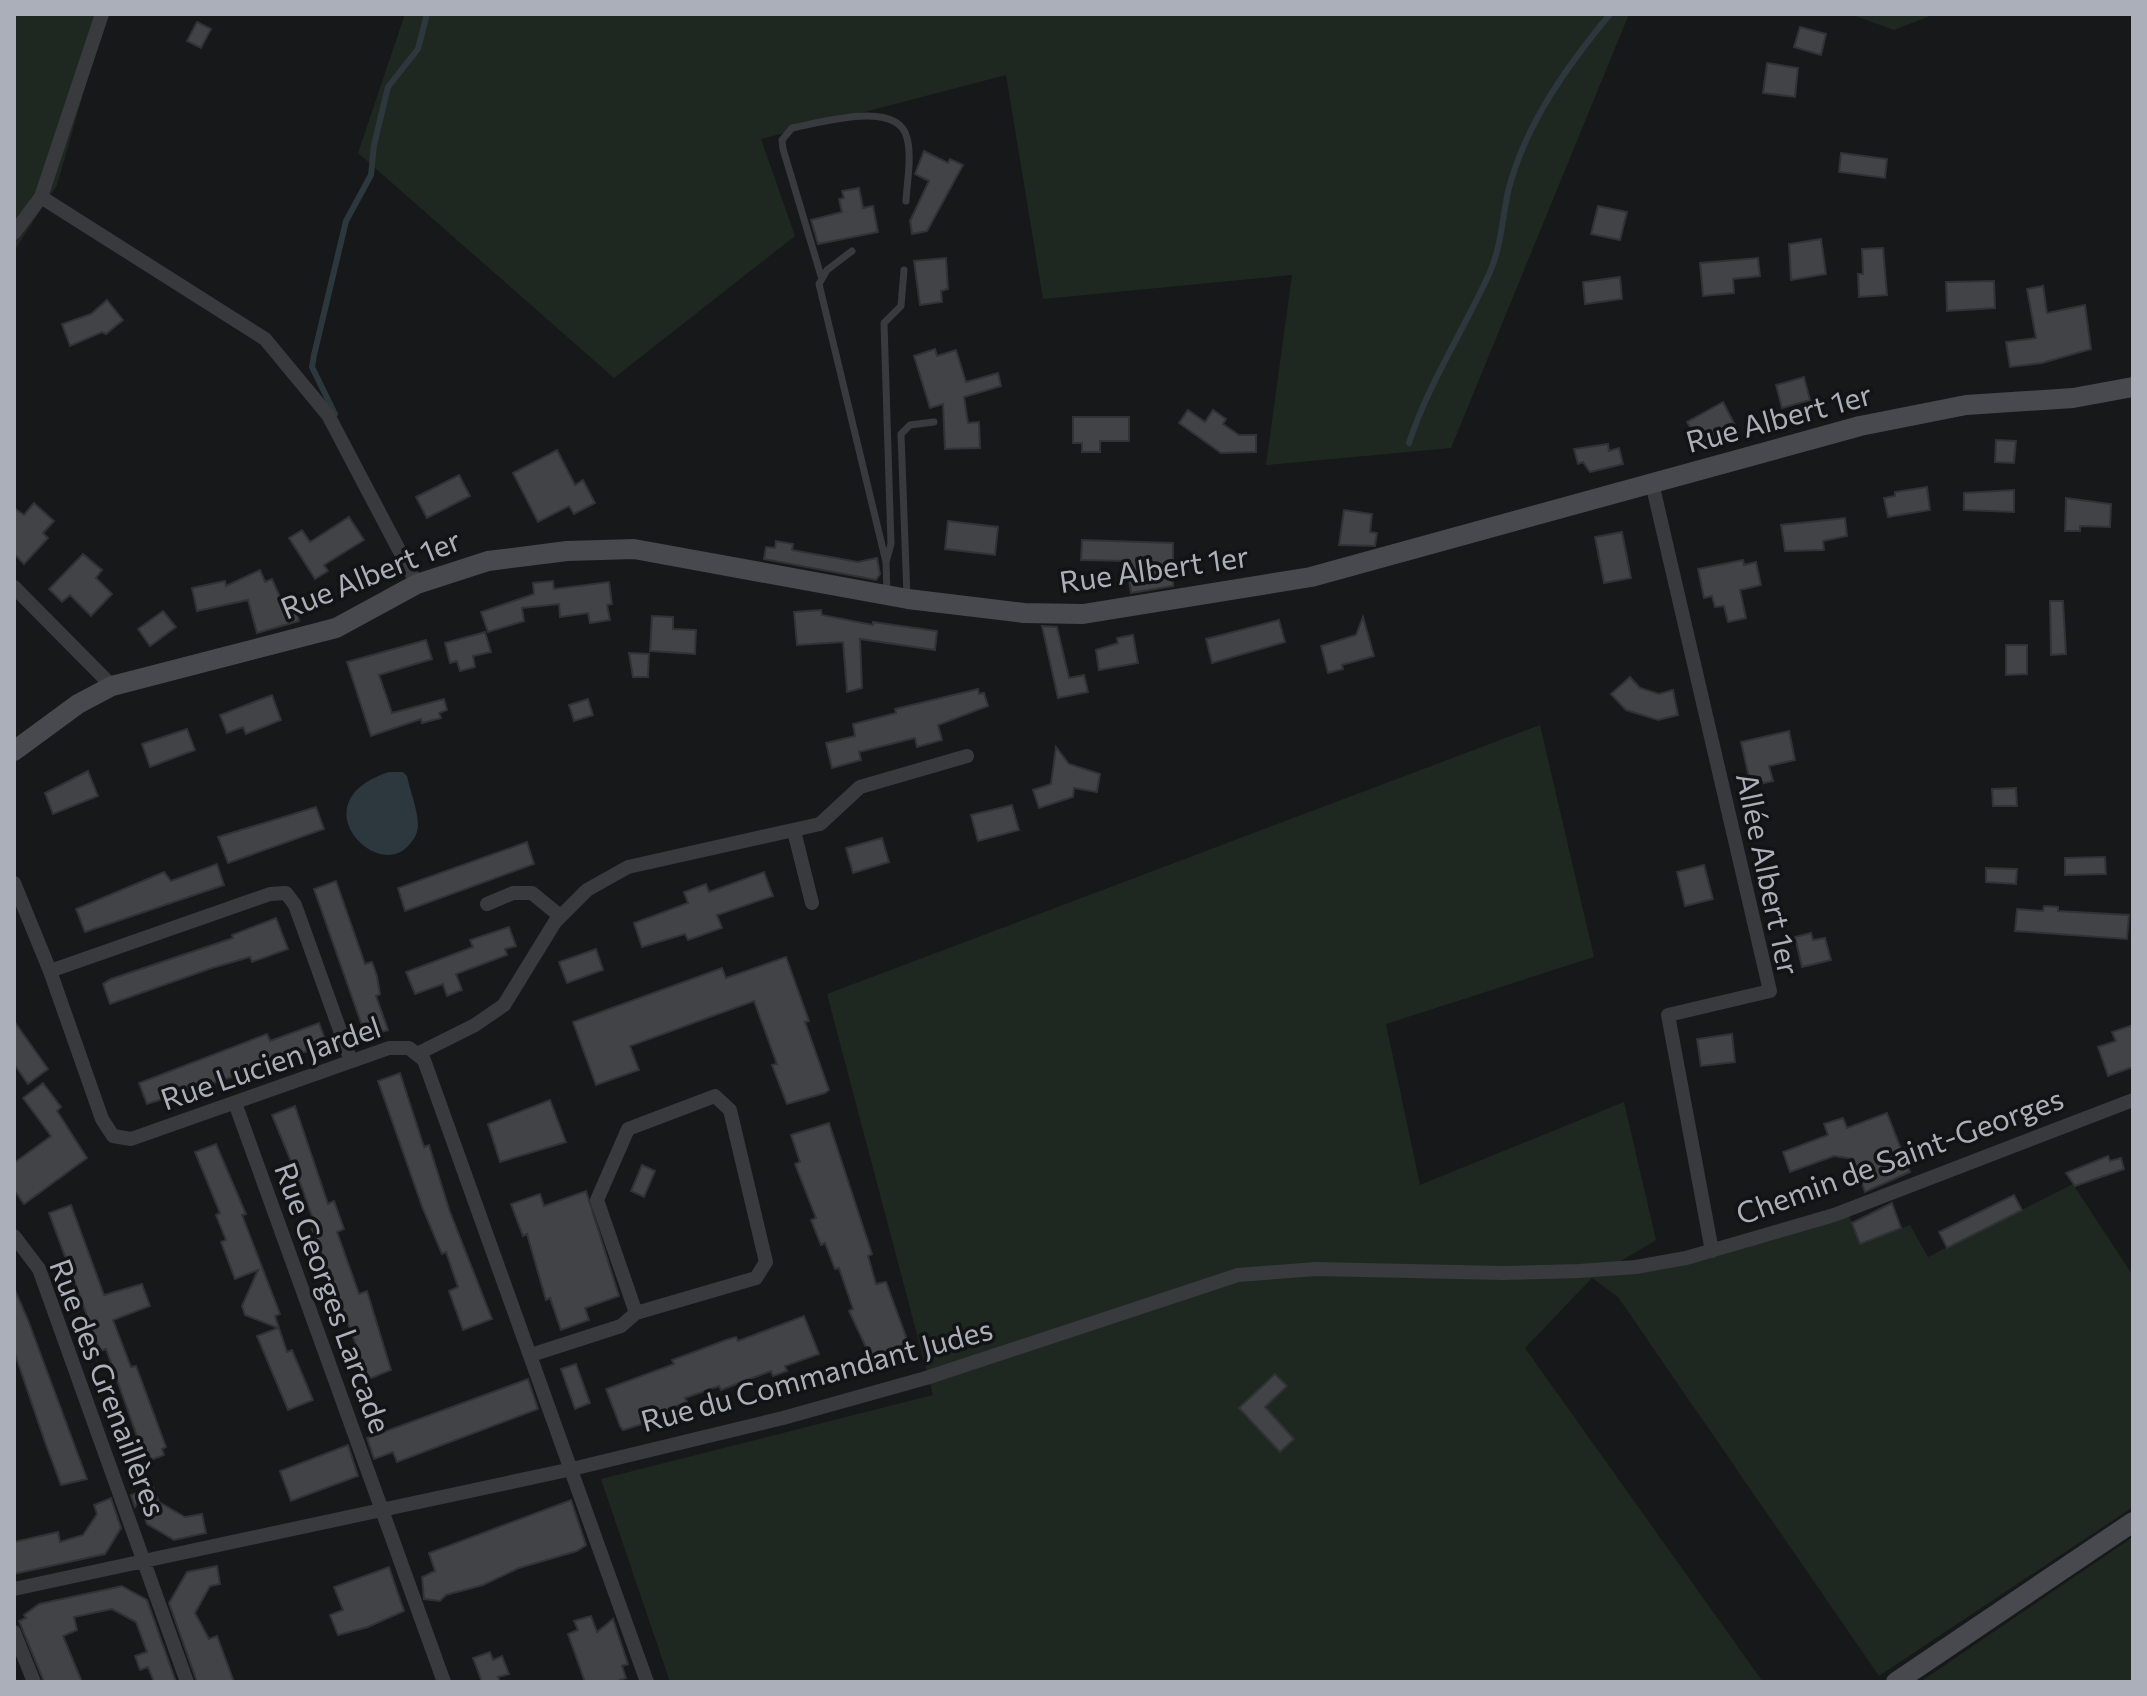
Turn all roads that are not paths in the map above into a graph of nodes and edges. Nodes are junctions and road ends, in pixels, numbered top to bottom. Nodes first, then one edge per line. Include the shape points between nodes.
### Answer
1 (102, 14) edge
2 (41, 197) junction
3 (906, 201) dead end
4 (14, 233) edge
5 (852, 251) dead end
6 (904, 270) dead end
7 (821, 276) junction
8 (2133, 387) edge
9 (934, 422) dead end
10 (1652, 483) junction
11 (886, 562) junction
12 (417, 584) junction
13 (14, 587) edge
14 (897, 597) junction
15 (112, 686) junction
16 (14, 751) edge
17 (967, 756) dead end
18 (794, 831) junction
19 (15, 892) edge
20 (812, 903) dead end
21 (487, 904) dead end
22 (560, 916) junction
23 (50, 971) junction
24 (417, 1054) junction
25 (351, 1061) junction
26 (2133, 1100) edge
27 (235, 1103) junction
28 (14, 1236) edge
29 (1712, 1251) junction
30 (1636, 1267) joint
31 (636, 1313) junction
32 (531, 1355) junction
33 (572, 1469) junction
34 (380, 1510) junction
35 (2133, 1522) edge
36 (146, 1562) junction
37 (14, 1589) edge
38 (14, 1632) edge
39 (34, 1682) edge
40 (187, 1682) edge
41 (444, 1682) edge
42 (647, 1682) edge
43 (1896, 1682) edge

1 - 2 street
2 - 4 street
2 - 12 street via 265,339 328,415
3 - 7 lane via 908,139 893,120 876,115 786,133 783,149
5 - 7 lane
6 - 11 lane via 901,306 884,323 891,544
7 - 11 lane
8 - 10 street, Rue Albert 1er via 2073,398 1966,405 1860,426
9 - 14 lane via 910,425 901,434
10 - 14 street, Rue Albert 1er via 1311,577 1083,614 1024,613
10 - 29 street, Allée Albert 1er via 1770,991 1668,1015
11 - 14 lane
12 - 14 street, Rue Albert 1er via 488,561 634,549
12 - 15 street, Rue Albert 1er via 336,628
13 - 15 street
15 - 16 street, Rue Albert 1er
17 - 18 street via 860,787 820,824
18 - 20 street
18 - 22 street via 628,867 587,890
19 - 23 street, Rue Lucien Jardel
21 - 22 street via 513,893 532,893
22 - 24 street via 504,1005
23 - 25 street via 270,894 286,893 295,905
23 - 27 street, Rue Lucien Jardel via 102,1119 113,1136 131,1139
24 - 25 street, Rue Lucien Jardel via 409,1048 389,1048
24 - 32 street, Rue Lucien Jardel via 436,1090
25 - 27 street, Rue Lucien Jardel
26 - 29 street, Chemin de Saint-Georges via 1834,1215
27 - 34 street, Rue Georges Larcade
28 - 36 street, Rue des Grenaillères via 39,1269
29 - 30 street, Chemin de Saint-Georges
30 - 33 street, Rue du Commandant Judes via 1503,1273 1316,1269 1238,1275 926,1378
31 - 31 street via 597,1200 628,1129 715,1096 730,1110 766,1262 756,1278
31 - 32 street via 621,1326
32 - 33 street, Rue Lucien Jardel
33 - 34 street, Rue du Commandant Judes
33 - 42 street, Rue Lucien Jardel
34 - 36 street, Rue du Commandant Judes
34 - 41 street, Rue Georges Larcade
35 - 43 street
36 - 37 street, Rue du Commandant Judes
36 - 40 street, Rue des Grenaillères
38 - 39 street

